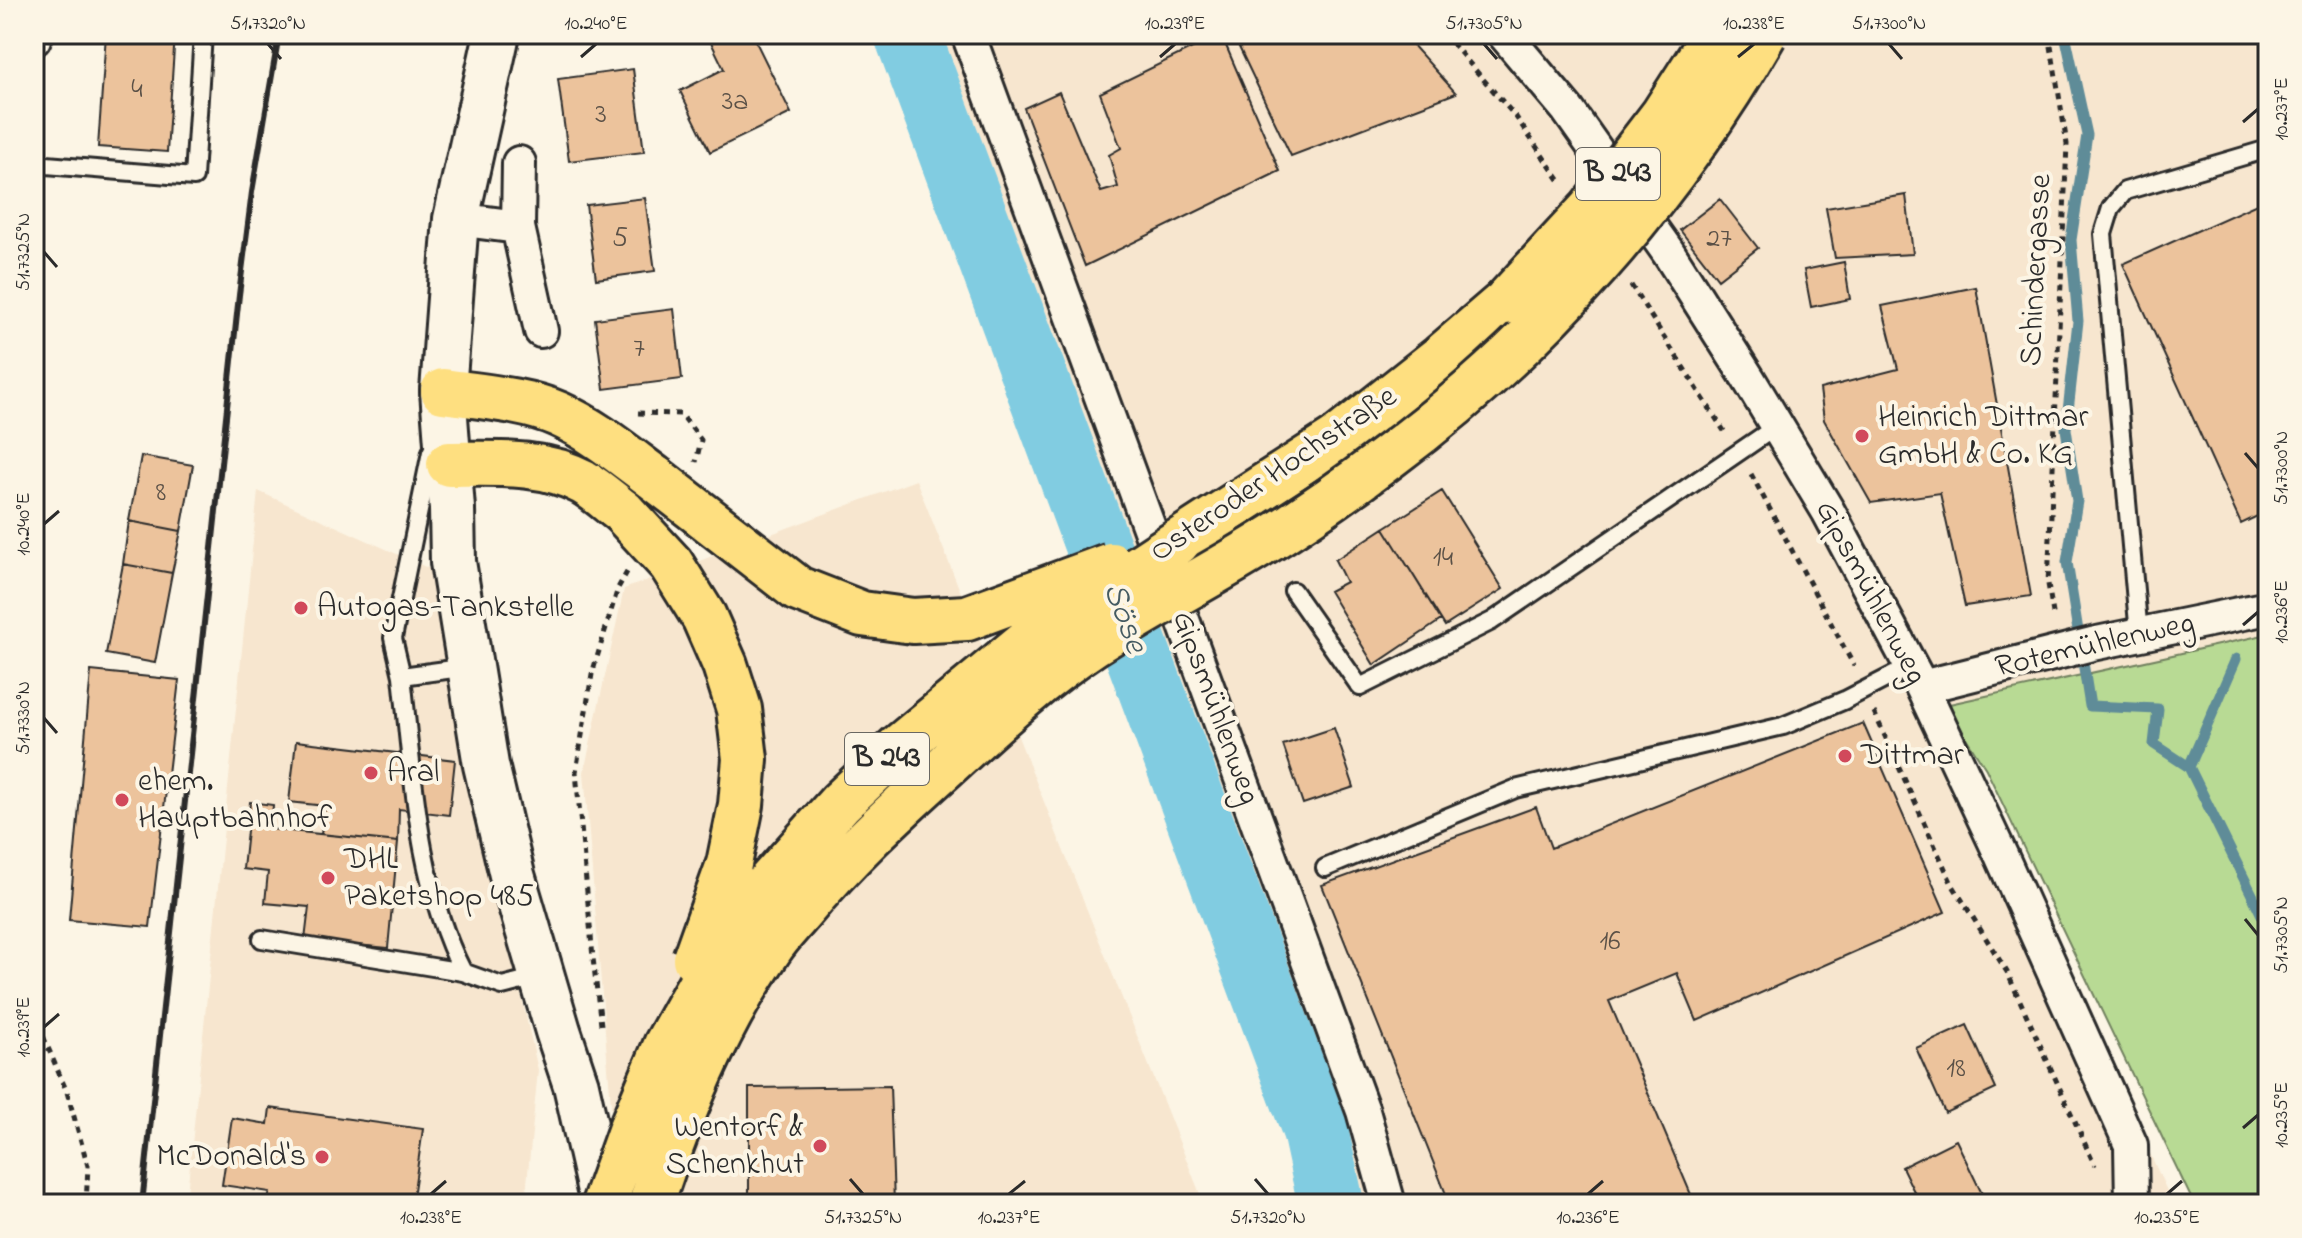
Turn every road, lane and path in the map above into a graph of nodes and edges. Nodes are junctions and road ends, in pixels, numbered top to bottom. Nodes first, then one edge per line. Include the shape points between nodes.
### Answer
1 (203, 34) edge
2 (497, 34) edge
3 (968, 34) edge
4 (1444, 34) edge
5 (1504, 34) edge
6 (1715, 34) edge
7 (1764, 34) edge
8 (2049, 34) edge
9 (2268, 149) edge
10 (519, 163) dead end
11 (34, 164) edge
12 (1569, 195) dead end
13 (456, 219) junction
14 (518, 227) junction
15 (1622, 272) dead end
16 (541, 331) dead end
17 (443, 391) junction
18 (636, 413) dead end
19 (1777, 426) junction
20 (1738, 452) junction
21 (449, 464) junction
22 (675, 472) junction
23 (1178, 542) junction
24 (633, 563) dead end
25 (1293, 591) dead end
26 (2268, 608) edge
27 (2139, 635) junction
28 (2075, 648) junction
29 (469, 666) junction
30 (402, 676) junction
31 (1916, 677) junction
32 (1864, 690) junction
33 (1325, 868) dead end
34 (262, 939) dead end
35 (463, 972) junction
36 (543, 976) junction
37 (34, 1015) edge
38 (603, 1035) dead end
39 (666, 1045) junction
40 (2098, 1173) dead end
41 (86, 1204) edge
42 (604, 1204) edge
43 (651, 1204) edge
44 (1389, 1204) edge
45 (2132, 1204) edge

1 - 11 lane via 194,177
2 - 13 main road
3 - 44 street, Gipsmühlenweg via 1363,1111
4 - 12 path via 1516,117
5 - 19 street, Gipsmühlenweg via 1567,109 1668,252
6 - 23 highway, Osteroder Hochstraße / B 243, bridge via 1663,115 1591,209 1505,302 1336,440
7 - 43 highway, Osteroder Hochstraße / B 243, bridge via 1656,194 1505,362 1329,501 1090,646 1038,684 834,872 770,947 727,1017
8 - 28 path, Schindergasse via 2067,144 2048,584
9 - 27 lane via 2125,191 2111,208 2103,234
10 - 14 street
13 - 14 street
13 - 17 main road
14 - 16 street
15 - 20 path
17 - 21 main road
17 - 22 highway via 557,413
17 - 30 lane via 393,638
18 - 22 path via 681,414 701,440 698,458
19 - 20 lane
19 - 31 street, Gipsmühlenweg
20 - 25 lane via 1492,621 1360,687
20 - 32 path
21 - 29 main road via 453,562
21 - 39 highway, bridge via 515,463 584,483 623,512 671,564 704,617 725,665 739,709 745,759 741,805 729,864
22 - 23 highway, bridge via 798,589 862,614 913,621 967,618
23 - 39 highway, Osteroder Hochstraße / B 243, bridge via 1026,642 840,803 756,897
24 - 38 path via 618,588 592,674 576,772
26 - 27 street, Rotemühlenweg
27 - 28 street, Rotemühlenweg
28 - 31 street, Rotemühlenweg
29 - 30 lane
29 - 36 main road via 512,875
30 - 35 lane via 418,828 447,941
31 - 32 lane
31 - 45 street, Gipsmühlenweg via 2131,1145
32 - 33 lane via 1783,726 1515,789
32 - 40 path via 1952,884 2007,972
34 - 35 lane
35 - 36 lane via 502,986
36 - 42 main road
37 - 41 path via 80,1136 88,1166
39 - 42 highway, Osteroder Hochstraße / B 243, bridge

